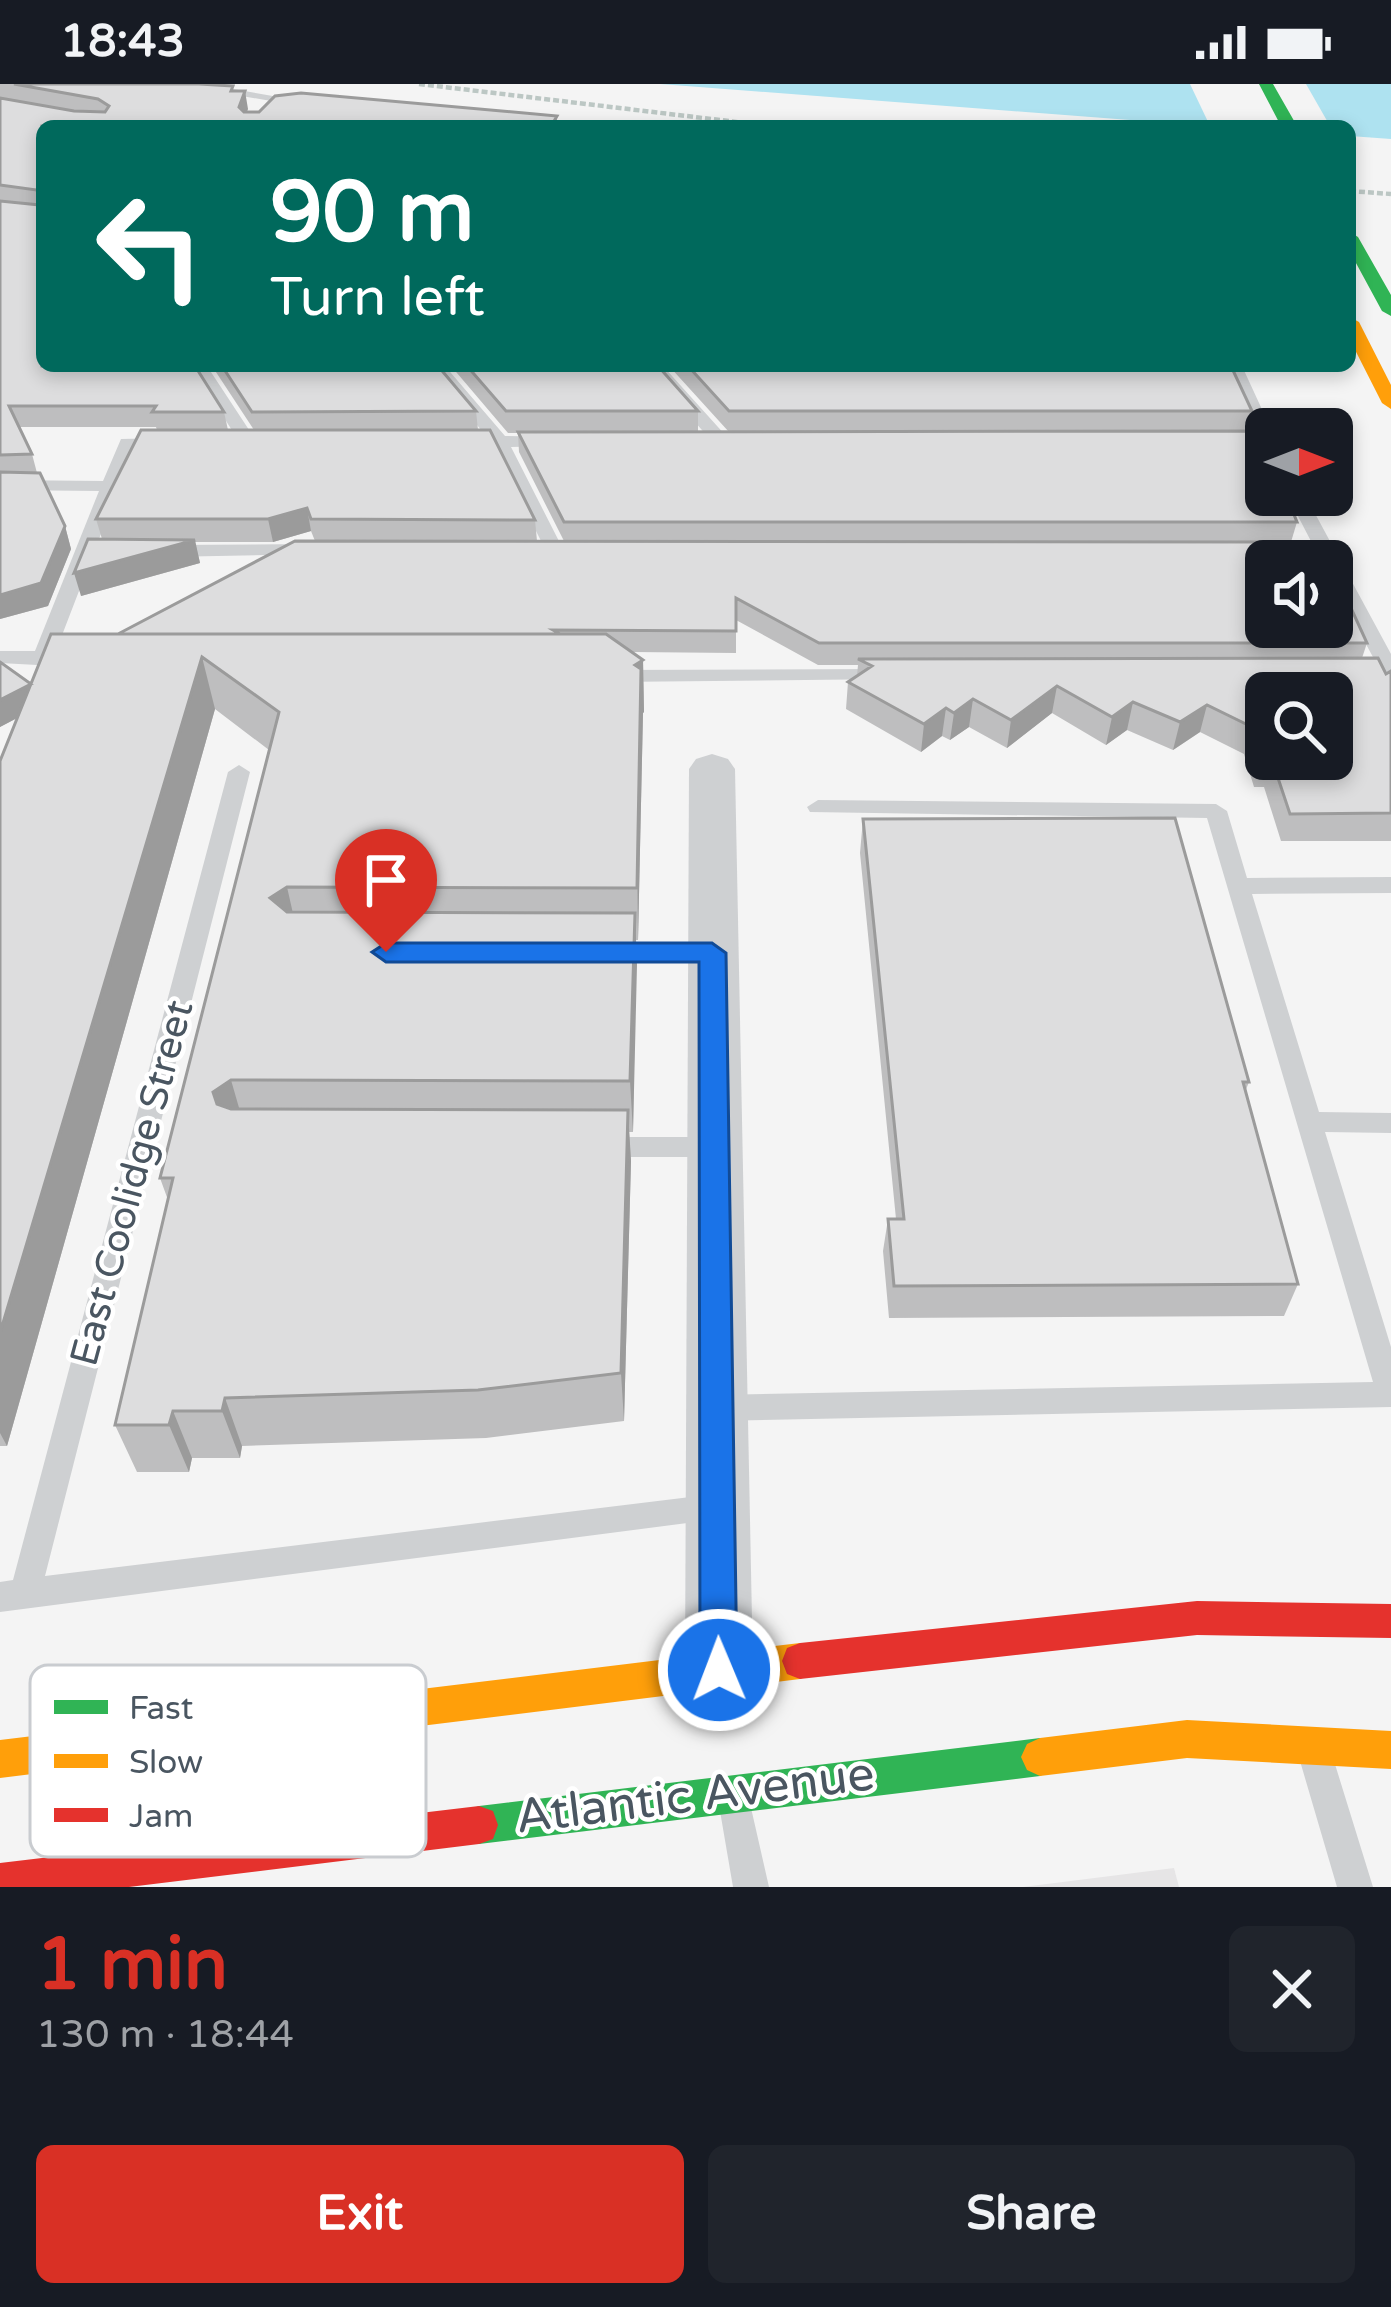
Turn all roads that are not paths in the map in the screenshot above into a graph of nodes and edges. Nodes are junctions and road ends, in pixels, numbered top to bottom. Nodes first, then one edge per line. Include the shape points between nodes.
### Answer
1 (178, 84) edge
2 (1266, 84) edge
3 (279, 101) junction
4 (317, 104) edge
5 (266, 114) edge
6 (1286, 120) edge
7 (1356, 248) edge
8 (1391, 311) edge
9 (1356, 334) edge
10 (203, 372) edge
11 (441, 372) edge
12 (659, 372) edge
13 (1237, 372) edge
14 (1391, 403) edge
15 (1252, 408) edge
16 (566, 441) edge
17 (699, 441) edge
18 (721, 441) junction
19 (745, 441) edge
20 (1245, 441) edge
21 (228, 442) edge
22 (248, 442) junction
23 (271, 442) edge
24 (454, 442) edge
25 (500, 442) junction
26 (1195, 442) edge
27 (188, 443) edge
28 (0, 485) edge
29 (108, 486) junction
30 (531, 549) edge
31 (554, 549) junction
32 (578, 549) edge
33 (343, 550) edge
34 (109, 551) edge
35 (156, 551) edge
36 (85, 552) junction
37 (1353, 602) edge
38 (0, 657) edge
39 (43, 657) junction
40 (1391, 673) edge
41 (919, 675) edge
42 (1367, 675) edge
43 (70, 676) edge
44 (589, 676) edge
45 (712, 770) dead end
46 (239, 772) dead end
47 (818, 807) dead end
48 (1391, 885) edge
49 (1239, 886) junction
50 (580, 953) edge
51 (712, 953) junction
52 (1310, 1122) junction
53 (1391, 1123) edge
54 (570, 1147) edge
55 (713, 1148) junction
56 (1391, 1395) edge
57 (716, 1408) junction
58 (715, 1508) junction
59 (12, 1596) edge
60 (1391, 1621) edge
61 (719, 1670) junction
62 (426, 1706) edge
63 (1312, 1748) junction
64 (1391, 1750) edge
65 (30, 1755) edge
66 (0, 1759) edge
67 (733, 1791) junction
68 (426, 1830) edge
69 (207, 1857) edge
70 (0, 1883) edge
71 (751, 1887) edge
72 (1355, 1887) edge

1 - 3 lane
2 - 6 main road
3 - 4 lane
3 - 5 lane
7 - 8 main road
9 - 14 main road
10 - 22 lane
11 - 25 lane
12 - 18 lane
13 - 15 lane
16 - 25 lane
17 - 18 lane
18 - 19 lane
20 - 26 lane
21 - 22 lane
22 - 23 lane
24 - 25 lane
25 - 31 lane
27 - 29 lane via 127,443
28 - 29 lane
29 - 36 lane
30 - 31 lane
31 - 32 lane
33 - 35 lane
34 - 36 lane
36 - 39 lane
37 - 40 lane
38 - 39 lane
39 - 43 lane
40 - 42 lane
41 - 44 lane
45 - 51 street
46 - 59 lane, East Coolidge Street
47 - 49 lane via 1216,811
48 - 49 lane
49 - 52 lane
50 - 51 lane
51 - 55 street
52 - 53 lane
52 - 56 lane
54 - 55 lane
55 - 57 street
56 - 57 lane
57 - 58 street
58 - 59 lane
58 - 61 street
60 - 61 main road via 1197,1618
61 - 62 main road
63 - 64 main road, Atlantic Avenue
63 - 67 main road, Atlantic Avenue via 1187,1738
63 - 72 lane
65 - 66 main road
67 - 68 main road, Atlantic Avenue
67 - 71 lane
69 - 70 main road, Atlantic Avenue

